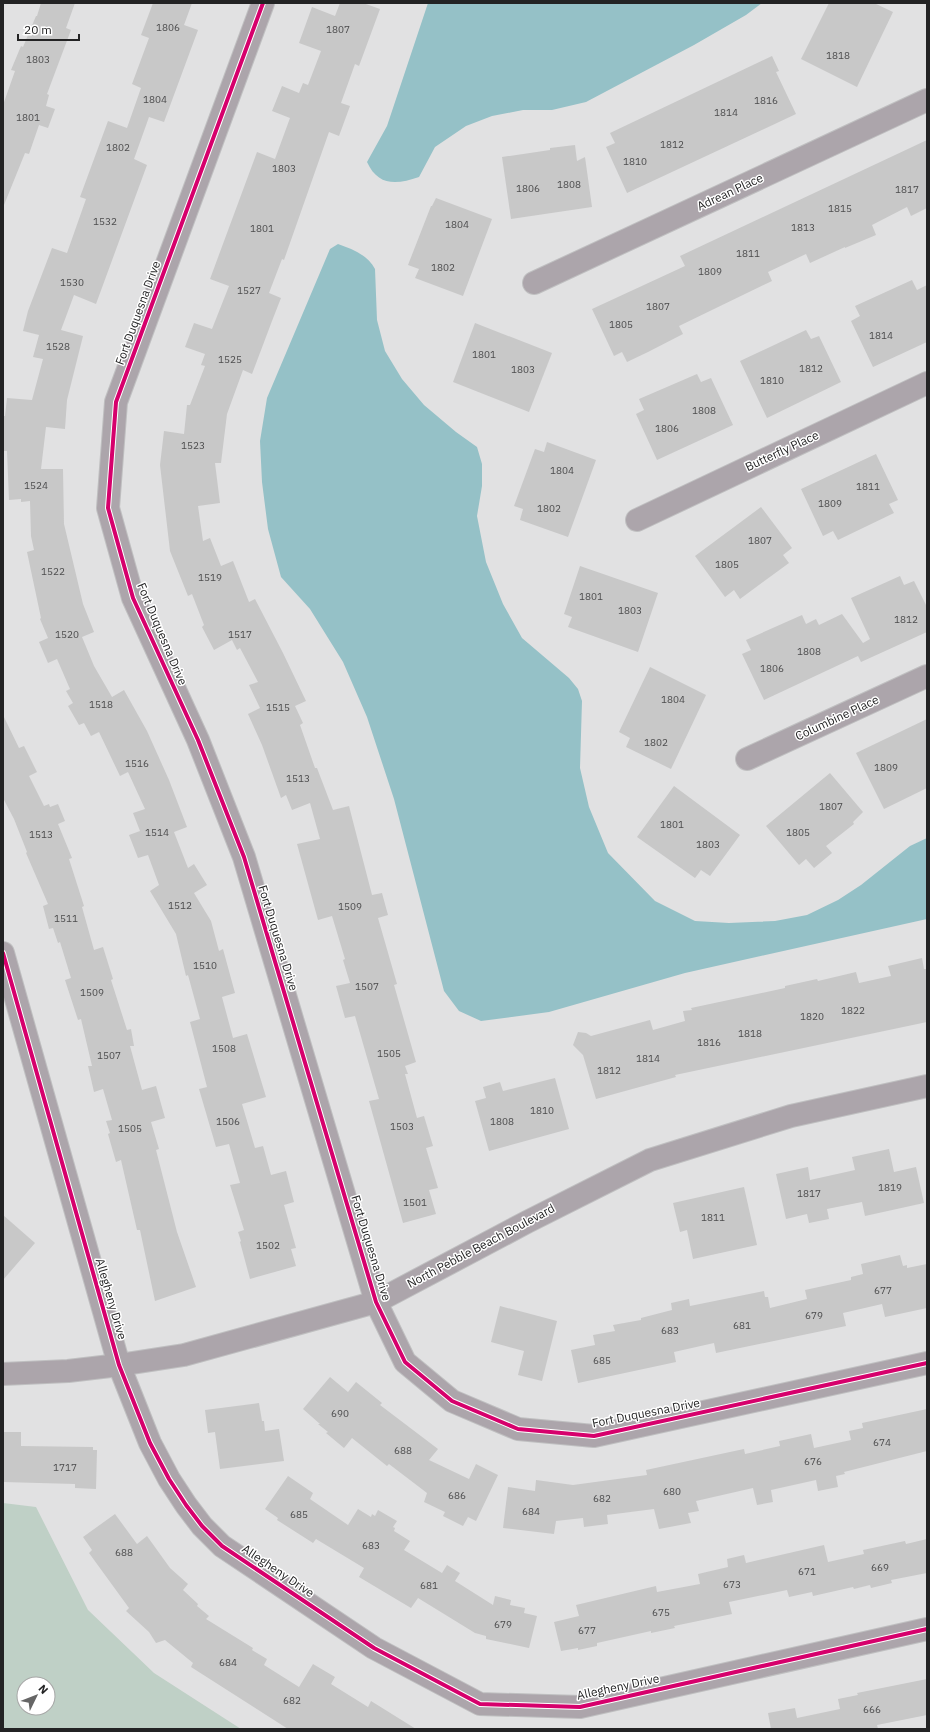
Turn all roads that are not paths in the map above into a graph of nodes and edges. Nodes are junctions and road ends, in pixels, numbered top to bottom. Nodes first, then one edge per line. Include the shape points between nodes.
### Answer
1 (263, 3) edge
2 (927, 100) edge
3 (534, 283) dead end
4 (927, 383) edge
5 (638, 520) dead end
6 (927, 676) edge
7 (747, 759) dead end
8 (3, 953) edge
9 (927, 1086) edge
10 (376, 1302) junction
11 (927, 1363) edge
12 (119, 1366) junction
13 (3, 1374) edge
14 (927, 1629) edge

1 - 10 street, Fort Duquesna Drive via 116,402 108,508 133,598 198,740 244,857
2 - 3 street, Adrean Place
4 - 5 street, Butterfly Place
6 - 7 street, Columbine Place
8 - 12 street, Allegheny Drive
9 - 10 street, North Pebble Beach Boulevard via 791,1116 650,1160 526,1222
10 - 11 street, Fort Duquesna Drive via 405,1362 452,1401 518,1430 594,1436
10 - 12 street, North Pebble Beach Boulevard via 184,1355
12 - 13 street, North Pebble Beach Boulevard
12 - 14 street, Allegheny Drive via 150,1443 169,1479 202,1526 222,1546 374,1648 480,1704 580,1707

